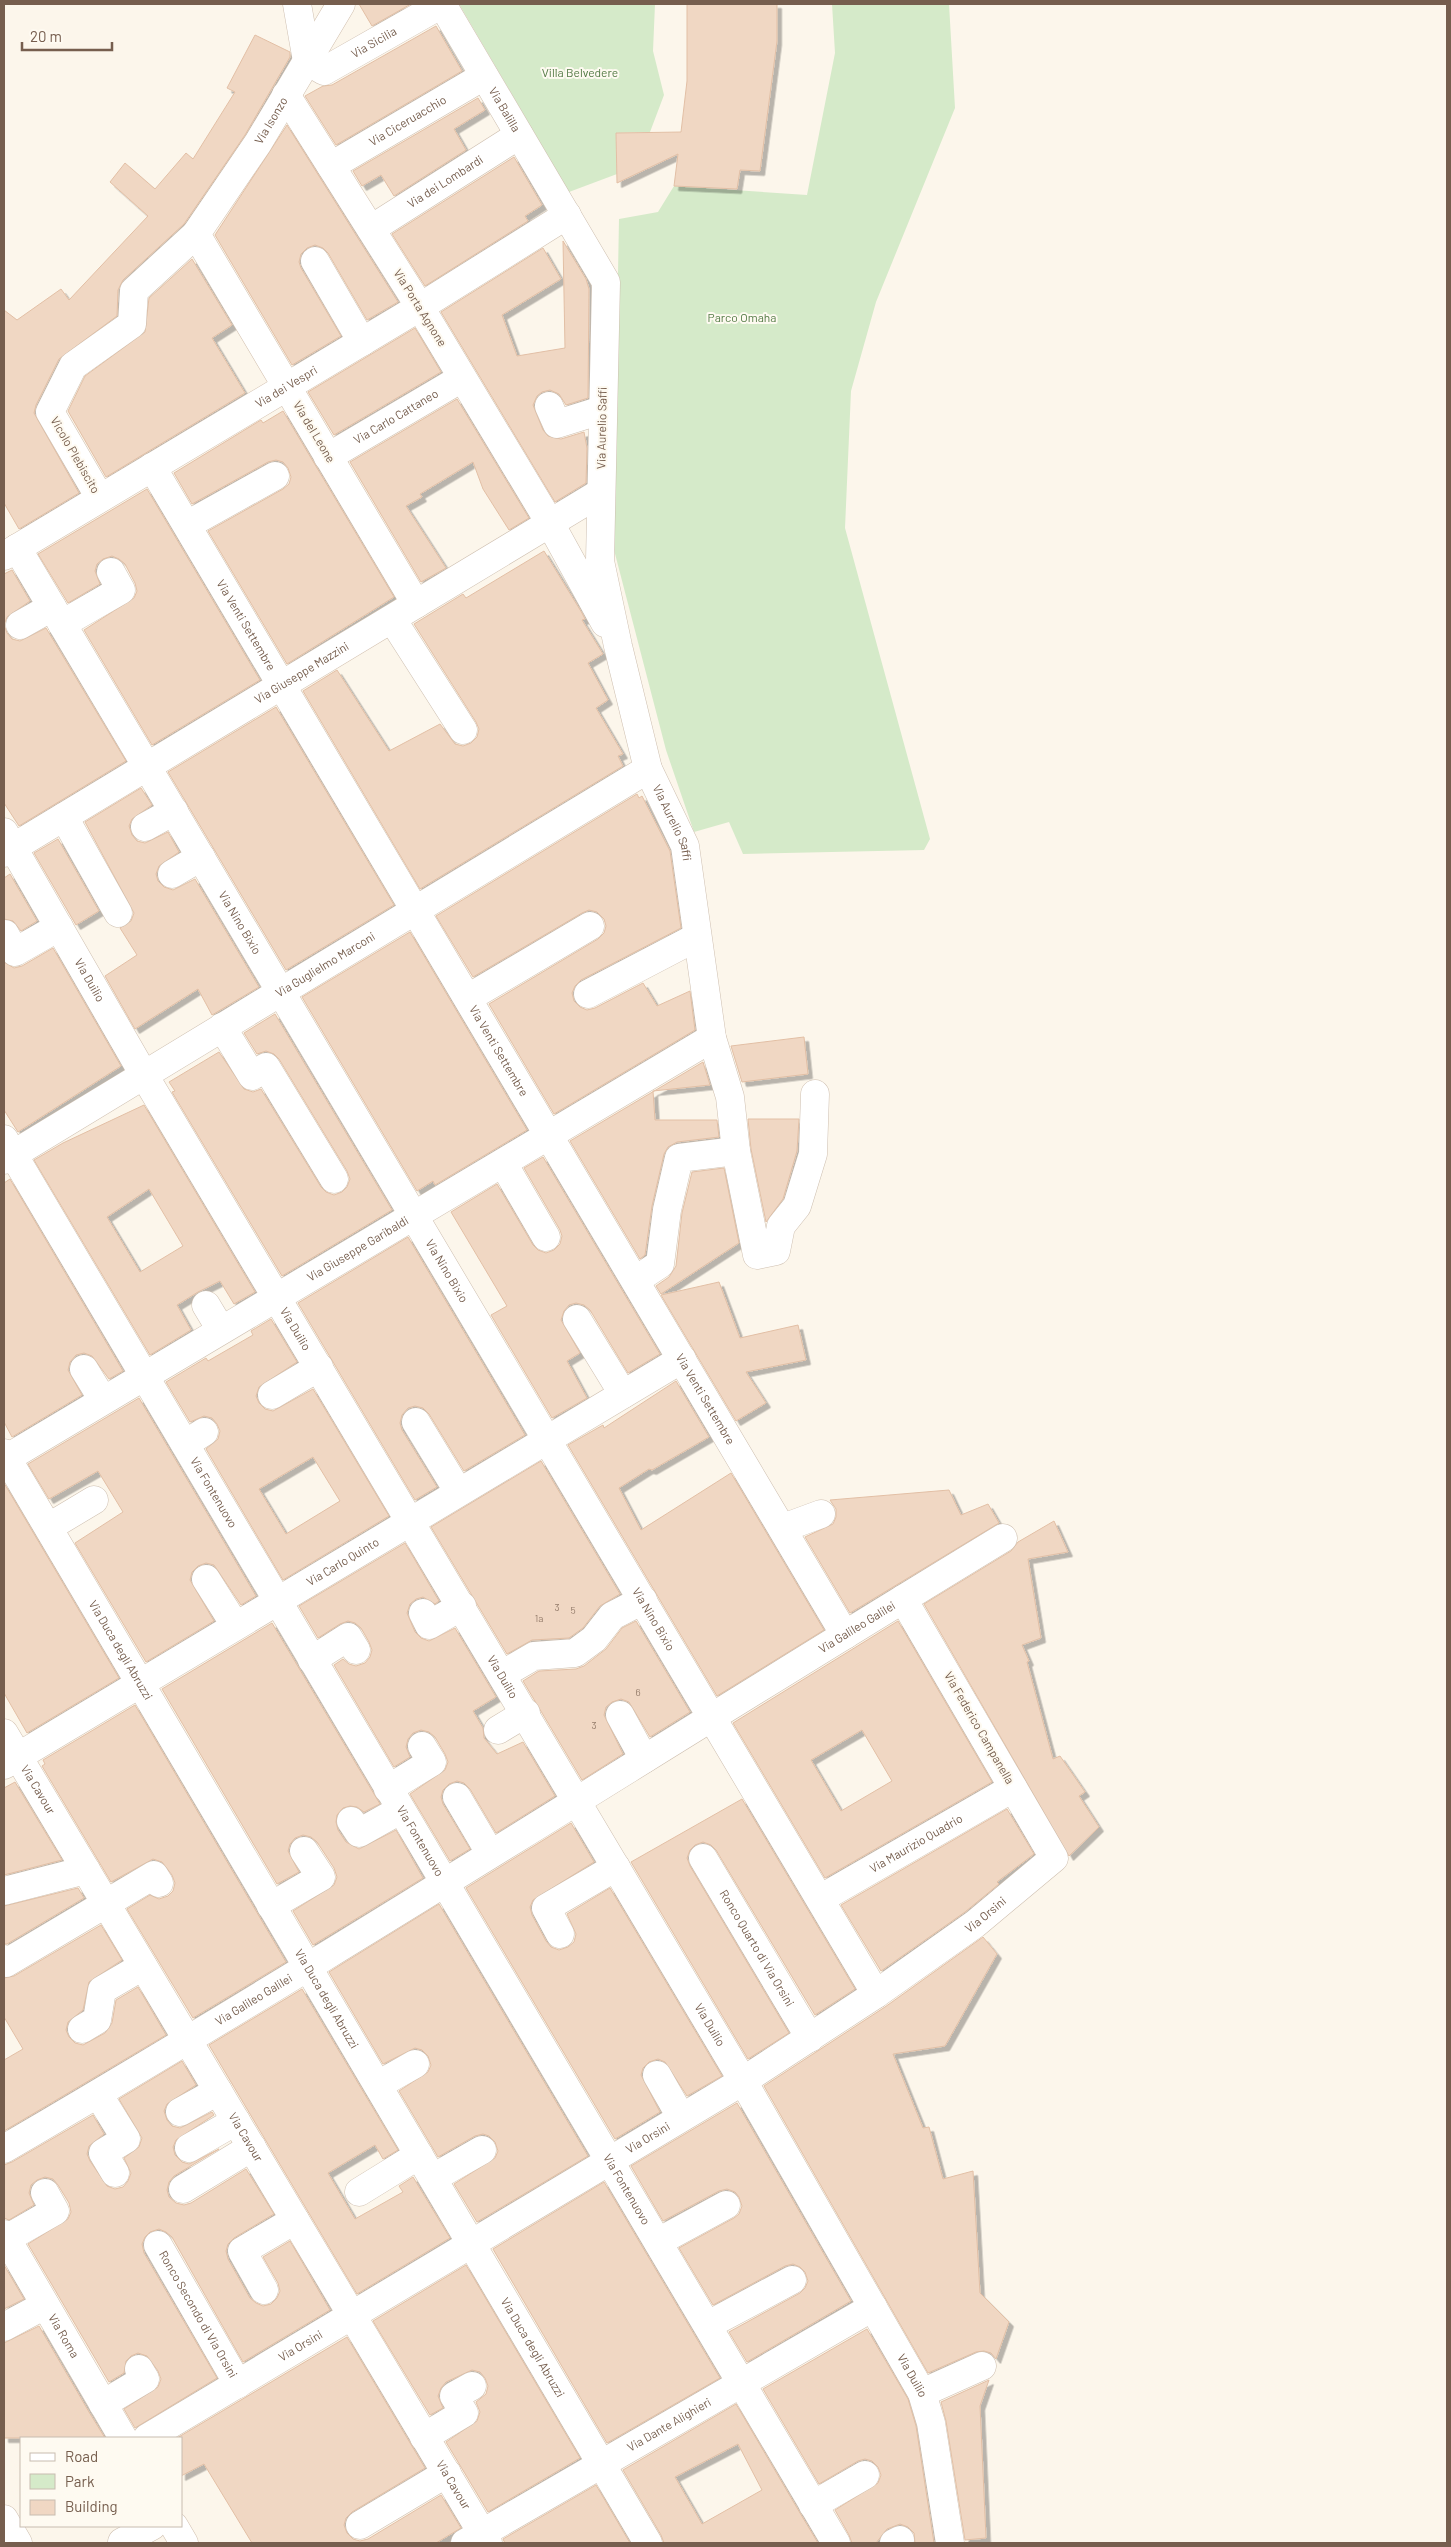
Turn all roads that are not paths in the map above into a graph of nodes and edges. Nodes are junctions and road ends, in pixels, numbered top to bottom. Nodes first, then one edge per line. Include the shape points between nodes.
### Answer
1 (297, 4) edge
2 (341, 4) edge
3 (442, 4) edge
4 (307, 61) junction
5 (484, 76) junction
6 (286, 95) junction
7 (519, 135) junction
8 (331, 166) junction
9 (567, 215) junction
10 (371, 229) junction
11 (196, 234) junction
12 (314, 261) dead end
13 (420, 308) junction
14 (362, 342) junction
15 (462, 378) junction
16 (287, 387) junction
17 (549, 406) dead end
18 (602, 410) junction
19 (328, 457) junction
20 (152, 467) junction
21 (275, 476) dead end
22 (600, 493) junction
23 (100, 498) junction
24 (550, 523) junction
25 (187, 525) junction
26 (10, 552) edge
27 (111, 572) dead end
28 (416, 604) junction
29 (57, 616) junction
30 (392, 619) junction
31 (20, 625) dead end
32 (618, 646) junction
33 (282, 686) junction
34 (463, 730) dead end
35 (147, 767) junction
36 (648, 769) junction
37 (174, 812) junction
38 (64, 817) junction
39 (145, 827) dead end
40 (7, 844) edge
41 (201, 857) junction
42 (172, 874) dead end
43 (416, 910) junction
44 (118, 913) dead end
45 (590, 926) dead end
46 (59, 927) junction
47 (5, 934) dead end
48 (697, 937) junction
49 (281, 992) junction
50 (588, 994) dead end
51 (468, 998) junction
52 (222, 1027) junction
53 (712, 1038) junction
54 (144, 1075) junction
55 (815, 1094) dead end
56 (549, 1135) junction
57 (736, 1151) junction
58 (7, 1152) edge
59 (503, 1163) junction
60 (334, 1179) dead end
61 (414, 1215) junction
62 (546, 1237) dead end
63 (636, 1280) junction
64 (278, 1296) junction
65 (206, 1305) dead end
66 (577, 1319) dead end
67 (221, 1330) junction
68 (682, 1359) junction
69 (318, 1367) junction
70 (84, 1369) dead end
71 (145, 1376) junction
72 (623, 1394) junction
73 (272, 1395) dead end
74 (103, 1400) junction
75 (416, 1422) dead end
76 (546, 1439) junction
77 (5, 1457) edge
78 (458, 1491) junction
79 (94, 1500) dead end
80 (821, 1514) dead end
81 (411, 1520) junction
82 (49, 1527) junction
83 (783, 1528) junction
84 (1003, 1538) dead end
85 (206, 1579) dead end
86 (903, 1599) junction
87 (277, 1600) junction
88 (642, 1600) junction
89 (462, 1606) junction
90 (423, 1613) dead end
91 (236, 1625) junction
92 (845, 1635) junction
93 (356, 1650) dead end
94 (312, 1660) junction
95 (503, 1674) junction
96 (138, 1684) junction
97 (526, 1713) junction
98 (620, 1715) dead end
99 (712, 1717) junction
100 (498, 1730) dead end
101 (4, 1733) edge
102 (422, 1746) dead end
103 (644, 1759) junction
104 (11, 1761) edge
105 (1014, 1788) junction
106 (457, 1797) dead end
107 (394, 1800) junction
108 (577, 1800) junction
109 (351, 1821) dead end
110 (304, 1851) dead end
111 (490, 1853) junction
112 (703, 1858) dead end
113 (1054, 1858) joint
114 (616, 1867) junction
115 (86, 1870) junction
116 (159, 1883) dead end
117 (443, 1883) junction
118 (4, 1891) edge
119 (820, 1898) junction
120 (106, 1902) junction
121 (271, 1906) junction
122 (560, 1934) dead end
123 (4, 1959) edge
124 (143, 1966) junction
125 (308, 1968) junction
126 (876, 1994) junction
127 (82, 2029) dead end
128 (810, 2038) junction
129 (188, 2041) junction
130 (415, 2064) dead end
131 (657, 2075) dead end
132 (743, 2081) junction
133 (378, 2085) junction
134 (218, 2090) junction
135 (98, 2094) junction
136 (180, 2112) dead end
137 (681, 2117) junction
138 (236, 2121) junction
139 (252, 2147) junction
140 (189, 2148) dead end
141 (4, 2149) edge
142 (482, 2150) dead end
143 (419, 2155) junction
144 (610, 2160) junction
145 (115, 2173) dead end
146 (433, 2178) junction
147 (183, 2188) dead end
148 (360, 2192) dead end
149 (45, 2193) dead end
150 (726, 2206) dead end
151 (295, 2220) junction
152 (5, 2236) edge
153 (658, 2242) junction
154 (472, 2243) junction
155 (158, 2245) dead end
156 (792, 2280) dead end
157 (264, 2290) dead end
158 (45, 2306) junction
159 (873, 2307) junction
160 (353, 2317) junction
161 (708, 2325) junction
162 (4, 2327) edge
163 (982, 2366) dead end
164 (139, 2369) dead end
165 (742, 2383) junction
166 (238, 2384) junction
167 (472, 2386) dead end
168 (922, 2392) junction
169 (103, 2404) junction
170 (122, 2437) edge
171 (149, 2437) edge
172 (424, 2437) junction
173 (603, 2464) junction
174 (446, 2473) junction
175 (865, 2475) dead end
176 (813, 2505) junction
177 (360, 2525) dead end
178 (150, 2527) edge
179 (175, 2527) edge
180 (479, 2540) edge
181 (122, 2542) edge
182 (184, 2543) edge
183 (648, 2543) edge
184 (836, 2543) edge
185 (950, 2543) edge

1 - 4 street
2 - 4 street, Via Isonzo
3 - 4 street, Via Sicilia via 324,71
3 - 5 street, Via Balilla
4 - 6 street, Via Isonzo
5 - 7 street, Via Balilla
5 - 8 street, Via Ciceruacchio
6 - 8 street, Via Porta Agnone
6 - 11 street, Via Isonzo via 258,143
7 - 9 street, Via Balilla
7 - 10 street, Via dei Lombardi
8 - 10 street, Via Porta Agnone
9 - 13 street, Via dei Vespri
9 - 18 street, Via Aurelio Saffi via 606,282
10 - 13 street, Via Porta Agnone
11 - 16 street, Via del Leone
11 - 23 street, Vicolo Plebiscito via 134,291 132,324 68,375 50,412
12 - 14 street
13 - 14 street, Via dei Vespri
13 - 15 street, Via Porta Agnone
14 - 16 street, Via dei Vespri
15 - 19 street, Via Carlo Cattaneo
15 - 24 street, Via Porta Agnone
16 - 19 street, Via del Leone
16 - 20 street, Via dei Vespri
17 - 18 street via 557,424
18 - 22 street, Via Aurelio Saffi
19 - 28 street, Via del Leone
20 - 23 street, Via dei Vespri
20 - 25 street, Via Venti Settembre
21 - 25 street
22 - 24 street, Via Giuseppe Mazzini
22 - 32 street, Via Aurelio Saffi via 600,561
23 - 26 street, Via dei Vespri
24 - 28 street, Via Giuseppe Mazzini
24 - 32 street, Via Porta Agnone
25 - 33 street, Via Venti Settembre
26 - 29 street, Via Nino Bixio
27 - 29 street via 121,590
28 - 30 street, Via Giuseppe Mazzini
29 - 31 street
29 - 35 street, Via Nino Bixio
30 - 33 street, Via Giuseppe Mazzini
30 - 34 street
32 - 36 street, Via Aurelio Saffi
33 - 35 street, Via Giuseppe Mazzini
33 - 43 street, Via Venti Settembre
35 - 37 street, Via Nino Bixio
35 - 38 street, Via Giuseppe Mazzini
36 - 43 street, Via Guglielmo Marconi
36 - 48 street, Via Aurelio Saffi via 685,846
37 - 39 street
37 - 41 street, Via Nino Bixio
38 - 40 street, Via Giuseppe Mazzini
38 - 44 street
40 - 46 street, Via Duilio
41 - 42 street
41 - 49 street, Via Nino Bixio
43 - 49 street, Via Guglielmo Marconi
43 - 51 street, Via Venti Settembre
45 - 51 street
46 - 47 street via 15,952
46 - 54 street, Via Duilio
48 - 50 street
48 - 53 street, Via Aurelio Saffi
49 - 52 street, Via Guglielmo Marconi
49 - 61 street, Via Nino Bixio
51 - 56 street, Via Venti Settembre
52 - 54 street, Via Guglielmo Marconi
52 - 60 street via 252,1076 266,1067
53 - 56 street, Via Giuseppe Garibaldi
53 - 57 street, Via Aurelio Saffi via 730,1097
54 - 58 street, Via Guglielmo Marconi
54 - 64 street, Via Duilio
55 - 57 street, Via Aurelio Saffi via 813,1154 797,1206 780,1226 776,1251 757,1255
56 - 59 street, Via Giuseppe Garibaldi
56 - 63 street, Via Venti Settembre
57 - 63 street via 679,1158 667,1210 660,1264
58 - 71 street, Via Fontenuovo
59 - 61 street, Via Giuseppe Garibaldi
59 - 62 street
61 - 64 street, Via Giuseppe Garibaldi
61 - 76 street, Via Nino Bixio
63 - 68 street, Via Venti Settembre
64 - 67 street, Via Giuseppe Garibaldi
64 - 69 street, Via Duilio
65 - 67 street
66 - 72 street
67 - 71 street, Via Giuseppe Garibaldi
68 - 72 street, Via Carlo Quinto
68 - 83 street, Via Venti Settembre
69 - 73 street
69 - 81 street, Via Duilio
70 - 74 street
71 - 74 street, Via Giuseppe Garibaldi
71 - 87 street, Via Fontenuovo via 194,1438
72 - 76 street, Via Carlo Quinto
74 - 77 street, Via Giuseppe Garibaldi
75 - 78 street
76 - 78 street, Via Carlo Quinto
76 - 88 street, Via Nino Bixio
77 - 82 street, Via Duca degli Abruzzi
78 - 81 street, Via Carlo Quinto
79 - 82 street
80 - 83 street
81 - 87 street, Via Carlo Quinto
81 - 89 street, Via Duilio
82 - 96 street, Via Duca degli Abruzzi
83 - 92 street, Via Venti Settembre
84 - 86 street, Via Galileo Galilei
85 - 91 street
86 - 92 street, Via Galileo Galilei
86 - 105 street, Via Federico Campanella
87 - 91 street, Via Carlo Quinto
87 - 94 street, Via Fontenuovo
88 - 95 street via 612,1616 594,1639 575,1653 534,1656
88 - 99 street, Via Nino Bixio
89 - 90 street via 430,1625
89 - 95 street, Via Duilio
91 - 96 street, Via Carlo Quinto
92 - 99 street, Via Galileo Galilei
93 - 94 street via 348,1637
94 - 107 street, Via Fontenuovo
95 - 97 street, Via Duilio
96 - 104 street, Via Carlo Quinto
96 - 121 street, Via Duca degli Abruzzi
97 - 100 street
97 - 108 street, Via Duilio
98 - 103 street
99 - 103 street, Via Galileo Galilei
99 - 119 street, Via Nino Bixio
101 - 104 street, Via Cavour
102 - 107 street via 432,1762
103 - 108 street, Via Galileo Galilei
104 - 115 street, Via Cavour
105 - 113 street, Via Federico Campanella
105 - 119 street, Via Maurizio Quadrio
106 - 111 street
107 - 109 street via 359,1833
107 - 117 street, Via Fontenuovo
108 - 111 street, Via Galileo Galilei
108 - 114 street, Via Duilio
110 - 121 street via 320,1877
111 - 117 street, Via Galileo Galilei
112 - 128 street, Ronco Quarto di Via Orsini
113 - 126 street, Via Orsini via 975,1924
114 - 122 street via 546,1908
114 - 132 street, Via Duilio
115 - 118 street
115 - 120 street, Via Cavour
116 - 120 street via 154,1875
117 - 125 street, Via Galileo Galilei
117 - 144 street, Via Fontenuovo
119 - 126 street, Via Nino Bixio
120 - 123 street via 6,1963
120 - 124 street, Via Cavour
121 - 125 street, Via Duca degli Abruzzi
124 - 127 street via 102,1990 97,2020
124 - 129 street, Via Cavour
125 - 129 street, Via Galileo Galilei
125 - 133 street, Via Duca degli Abruzzi
126 - 128 street, Via Orsini
128 - 132 street, Via Orsini
129 - 134 street, Via Cavour
129 - 135 street, Via Galileo Galilei
130 - 133 street
131 - 137 street
132 - 137 street, Via Orsini
132 - 159 street, Via Duilio
133 - 143 street, Via Duca degli Abruzzi
134 - 136 street
134 - 138 street, Via Cavour
135 - 141 street, Via Galileo Galilei
135 - 145 street via 126,2139 103,2153
137 - 144 street, Via Orsini
138 - 139 street, Via Cavour
138 - 140 street
139 - 147 street
139 - 151 street, Via Cavour
142 - 146 street
143 - 146 street, Via Duca degli Abruzzi
143 - 148 street
144 - 153 street, Via Fontenuovo
144 - 154 street, Via Orsini
146 - 154 street, Via Duca degli Abruzzi
149 - 152 street via 55,2211
150 - 153 street
151 - 157 street via 242,2251
151 - 160 street, Via Cavour
152 - 158 street, Via Roma
153 - 161 street, Via Fontenuovo
154 - 160 street, Via Orsini
154 - 173 street, Via Duca degli Abruzzi
155 - 166 street, Ronco Secondo di Via Orsini
156 - 161 street
158 - 162 street
158 - 169 street, Via Roma
159 - 165 street, Via Dante Alighieri
159 - 168 street, Via Duilio
160 - 166 street, Via Orsini
160 - 172 street, Via Cavour
161 - 165 street, Via Fontenuovo
163 - 168 street
164 - 169 street via 145,2379
165 - 173 street, Via Dante Alighieri
165 - 176 street, Via Fontenuovo
166 - 171 street, Via Orsini
167 - 172 street via 454,2396 464,2413
168 - 185 street, Via Duilio via 931,2423
169 - 170 street, Via Roma
172 - 174 street, Via Cavour
173 - 180 street, Via Dante Alighieri
173 - 183 street, Via Duca degli Abruzzi
174 - 177 street
174 - 180 street, Via Cavour
175 - 176 street
176 - 184 street, Via Fontenuovo
178 - 181 street
179 - 182 street

